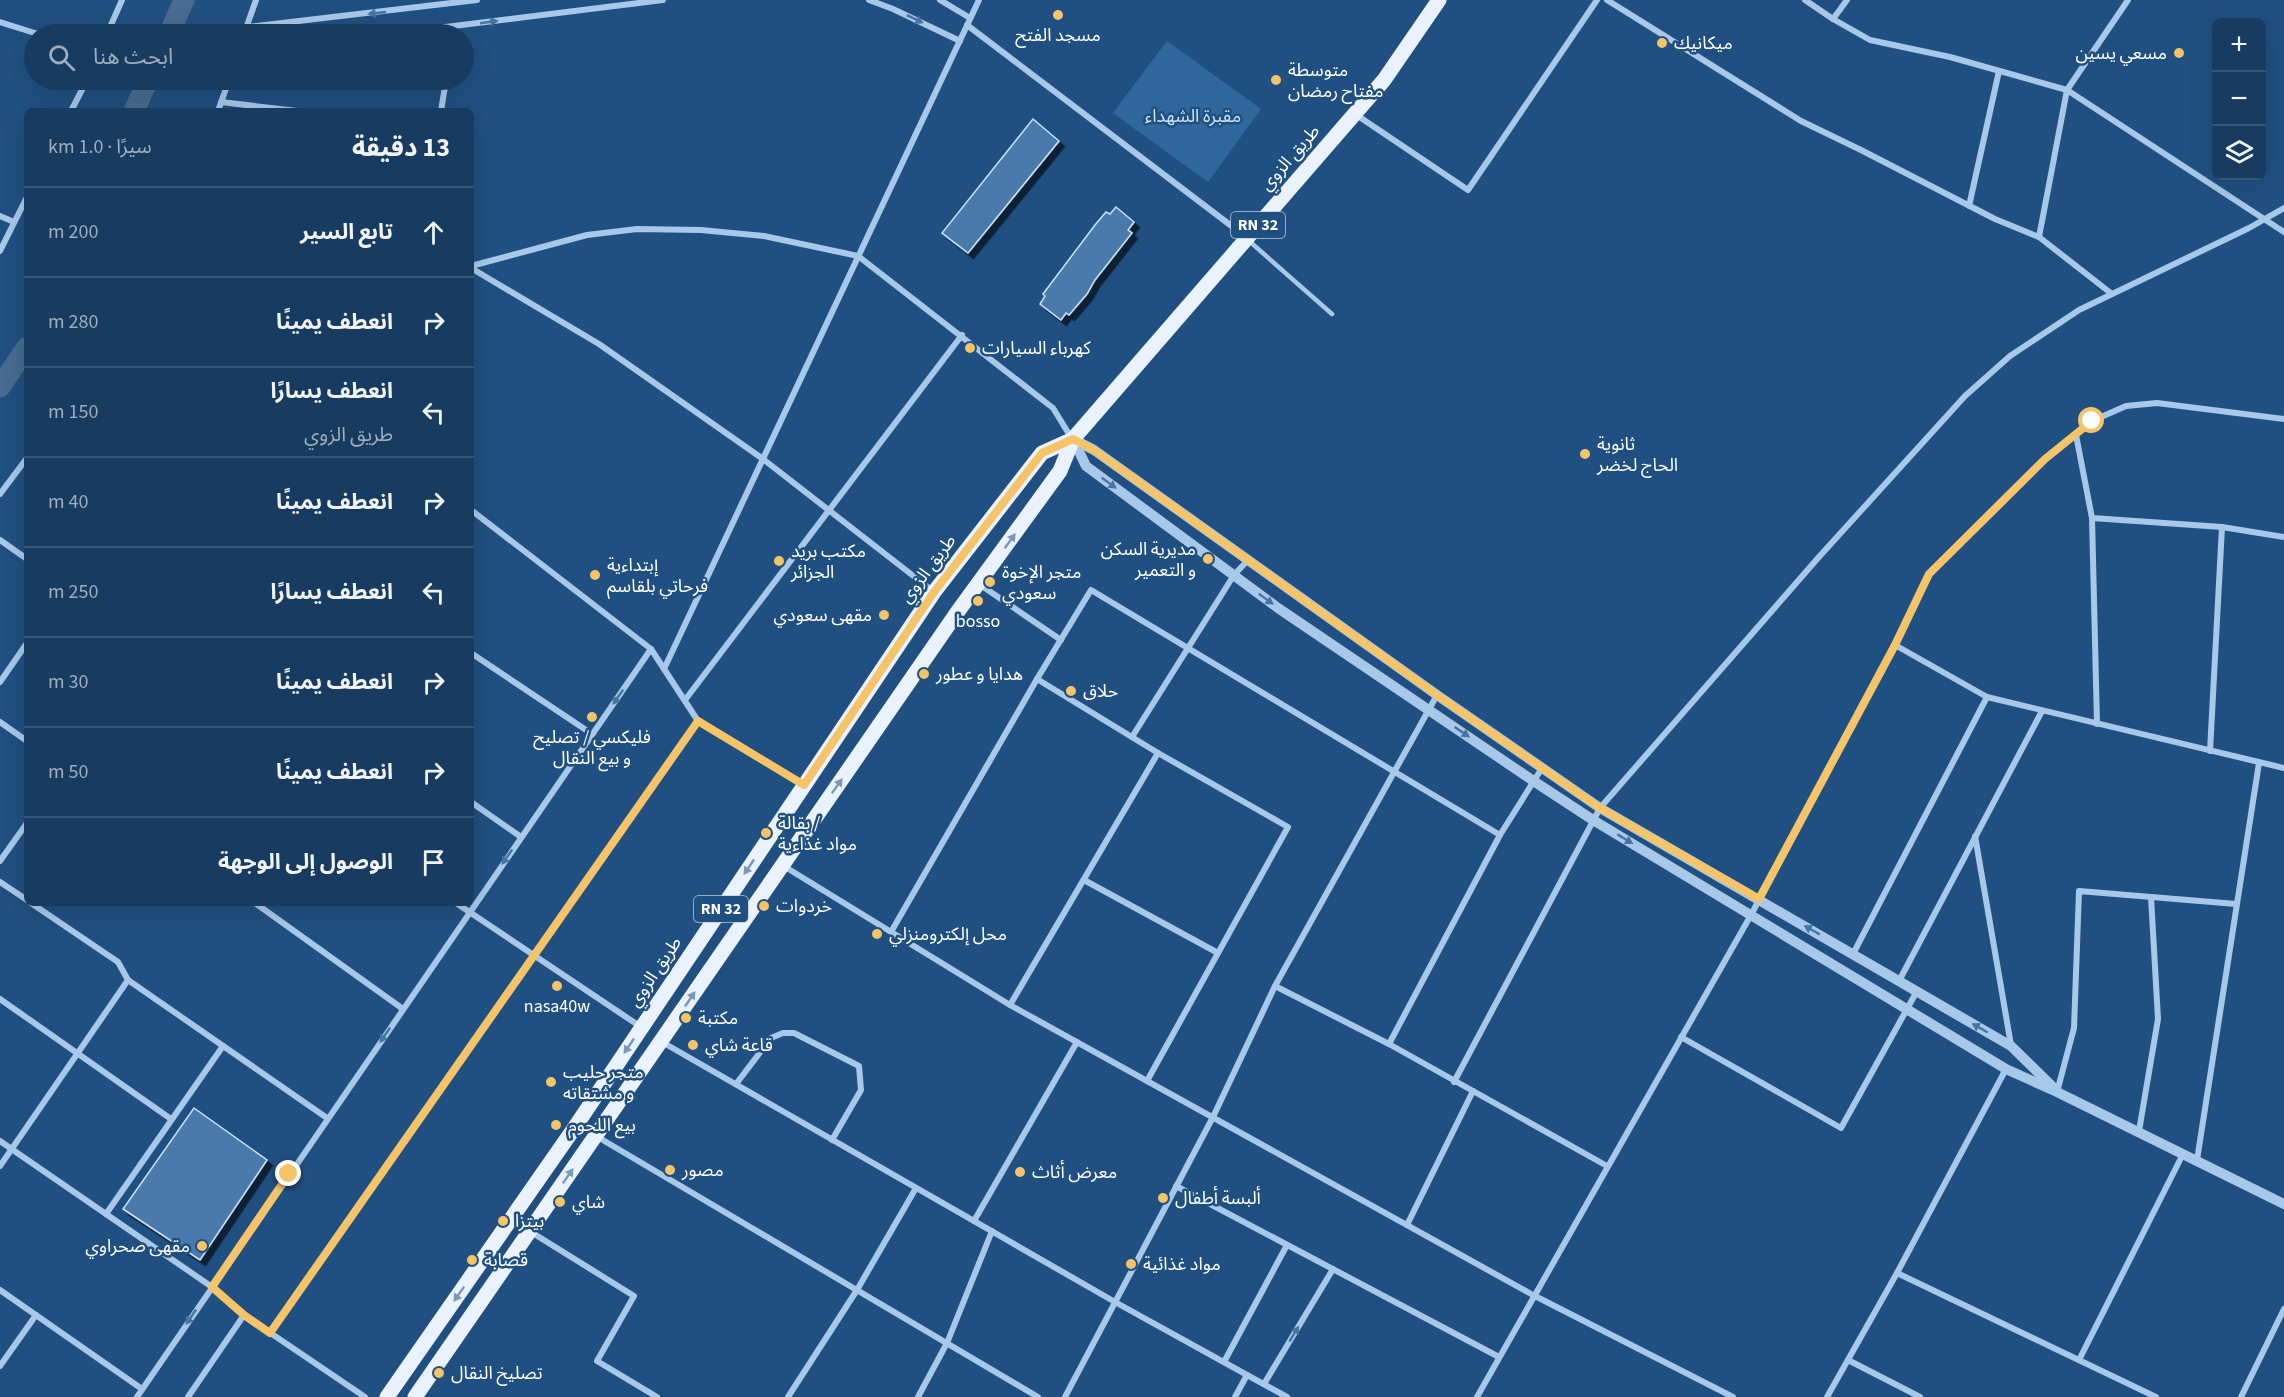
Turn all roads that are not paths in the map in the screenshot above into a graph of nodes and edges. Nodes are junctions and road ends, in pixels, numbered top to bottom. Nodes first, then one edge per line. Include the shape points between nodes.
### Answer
1 (122, 0) edge
2 (256, 0) edge
3 (477, 0) edge
4 (663, 0) edge
5 (869, 0) edge
6 (940, 0) edge
7 (979, 0) edge
8 (1597, 0) edge
9 (1607, 0) edge
10 (1805, 0) edge
11 (1847, 0) edge
12 (2128, 0) edge
13 (1437, 2) edge
14 (970, 18) junction
15 (1833, 19) junction
16 (0, 22) edge
17 (111, 24) edge
18 (248, 24) edge
19 (273, 24) edge
20 (967, 25) junction
21 (474, 28) edge
22 (24, 30) edge
23 (960, 41) junction
24 (1999, 71) junction
25 (82, 90) edge
26 (225, 90) edge
27 (444, 90) edge
28 (2067, 90) junction
29 (221, 102) junction
30 (73, 108) edge
31 (219, 108) edge
32 (269, 108) edge
33 (441, 108) edge
34 (1355, 113) junction
35 (24, 203) edge
36 (1969, 206) junction
37 (2284, 208) edge
38 (0, 216) edge
39 (2264, 219) junction
40 (14, 222) junction
41 (2284, 232) edge
42 (2039, 237) junction
43 (1246, 238) junction
44 (0, 250) edge
45 (858, 256) junction
46 (474, 266) edge
47 (474, 269) edge
48 (2112, 294) junction
49 (1332, 314) dead end
50 (962, 335) junction
51 (2284, 419) edge
52 (2076, 435) junction
53 (1073, 439) junction
54 (762, 459) junction
55 (24, 462) edge
56 (0, 494) edge
57 (829, 511) junction
58 (474, 512) edge
59 (2092, 518) junction
60 (2222, 527) junction
61 (2284, 537) edge
62 (0, 540) edge
63 (24, 557) edge
64 (1248, 560) junction
65 (1234, 575) junction
66 (978, 583) junction
67 (934, 592) junction
68 (1061, 640) junction
69 (1895, 645) junction
70 (24, 647) edge
71 (1187, 647) junction
72 (651, 649) junction
73 (474, 655) edge
74 (664, 669) junction
75 (1037, 678) junction
76 (0, 682) edge
77 (1437, 695) junction
78 (1987, 697) junction
79 (685, 700) junction
80 (1428, 710) junction
81 (2042, 711) junction
82 (698, 721) junction
83 (0, 722) edge
84 (2097, 724) junction
85 (592, 734) junction
86 (1132, 737) junction
87 (24, 739) edge
88 (2210, 751) junction
89 (1158, 753) junction
90 (2259, 762) junction
91 (1542, 768) junction
92 (2284, 768) edge
93 (1394, 771) junction
94 (1535, 782) junction
95 (804, 785) junction
96 (474, 804) edge
97 (1600, 808) junction
98 (1593, 820) junction
99 (24, 827) edge
100 (1500, 835) junction
101 (1974, 836) junction
102 (521, 837) junction
103 (0, 861) edge
104 (782, 865) junction
105 (1084, 880) junction
106 (0, 882) edge
107 (2151, 897) junction
108 (24, 898) edge
109 (1759, 899) junction
110 (2236, 904) junction
111 (36, 906) edge
112 (259, 906) edge
113 (460, 906) edge
114 (474, 906) edge
115 (474, 906) edge
116 (469, 913) junction
117 (1751, 915) junction
118 (891, 932) junction
119 (1218, 953) junction
120 (1852, 954) junction
121 (534, 957) junction
122 (128, 980) junction
123 (1899, 981) junction
124 (1275, 986) junction
125 (1917, 992) junction
126 (0, 999) edge
127 (1010, 1005) junction
128 (403, 1009) junction
129 (1906, 1010) junction
130 (641, 1027) junction
131 (1681, 1037) junction
132 (661, 1041) junction
133 (1077, 1042) junction
134 (1389, 1044) junction
135 (223, 1046) junction
136 (2011, 1046) junction
137 (78, 1052) junction
138 (2006, 1069) junction
139 (1147, 1081) junction
140 (1454, 1082) junction
141 (736, 1084) junction
142 (1473, 1091) junction
143 (2057, 1092) junction
144 (1213, 1117) junction
145 (327, 1118) junction
146 (171, 1119) junction
147 (2139, 1131) junction
148 (596, 1136) junction
149 (832, 1140) junction
150 (0, 1142) edge
151 (11, 1149) junction
152 (2183, 1153) junction
153 (2198, 1160) junction
154 (0, 1166) edge
155 (1607, 1166) junction
156 (1176, 1186) junction
157 (916, 1188) junction
158 (2284, 1204) edge
159 (106, 1214) junction
160 (974, 1221) junction
161 (1407, 1225) junction
162 (530, 1231) junction
163 (992, 1231) junction
164 (1287, 1245) junction
165 (1333, 1269) junction
166 (1897, 1273) junction
167 (212, 1287) junction
168 (0, 1290) edge
169 (857, 1290) junction
170 (1533, 1295) junction
171 (1115, 1302) junction
172 (2284, 1309) edge
173 (36, 1315) junction
174 (244, 1315) junction
175 (270, 1333) junction
176 (947, 1343) junction
177 (1499, 1357) junction
178 (1848, 1360) junction
179 (2079, 1360) junction
180 (1224, 1362) junction
181 (0, 1366) edge
182 (1247, 1375) junction
183 (1264, 1384) junction
184 (142, 1389) junction
185 (137, 1397) edge
186 (188, 1397) edge
187 (365, 1397) edge
188 (387, 1397) edge
189 (415, 1397) edge
190 (657, 1397) edge
191 (788, 1397) edge
192 (918, 1397) edge
193 (1038, 1397) edge
194 (1065, 1397) edge
195 (1236, 1397) edge
196 (1287, 1397) edge
197 (1477, 1397) edge
198 (1732, 1397) edge
199 (1827, 1397) edge
200 (1920, 1397) edge
201 (2156, 1397) edge
202 (2241, 1397) edge

1 - 17 street
2 - 18 street
3 -> 19 street
21 -> 4 street
5 -> 23 street
6 - 14 street
7 - 14 street
8 - 34 street via 1468,190
9 - 36 street via 1801,121
10 - 15 street
11 - 15 street
12 - 28 street
13 - 34 main road, طريق الزوي / RN 32 via 1384,80
14 - 20 street
15 - 24 street via 1870,40
16 - 22 street
20 - 23 street
20 - 43 street
23 - 45 street
24 - 28 street
24 - 36 street
25 - 30 street
26 - 29 street
27 - 33 street
28 - 39 street
28 - 42 street
29 - 31 street
29 - 32 street
34 - 43 main road, طريق الزوي / RN 32
35 - 40 street
36 - 42 street
37 - 39 street
38 - 40 street
39 - 41 street
39 - 48 street
40 - 44 street
42 - 48 street
43 - 49 lane
43 - 53 main road, طريق الزوي / RN 32
45 - 46 street via 764,236 637,229 587,235
45 - 50 street
45 - 54 street
47 - 54 street via 599,344
48 - 97 street via 2079,310 2010,356 1965,396
50 - 53 street via 1053,408
50 - 57 street
51 - 52 street via 2157,403 2126,406 2092,421
52 - 59 street
52 - 69 street via 2045,459 1929,574
53 - 64 street
53 -> 65 street via 1086,466
66 -> 53 main road, طريق الزوي / RN 32 via 1060,471
53 - 67 main road, طريق الزوي / RN 32 via 1042,453
54 - 57 street
54 - 74 street
55 - 56 street
57 - 67 street
57 - 79 street
58 - 72 street
59 - 60 street
59 - 84 street
60 - 61 street
60 - 88 street
62 - 63 street
64 - 65 street
64 - 77 street
65 - 71 street
65 -> 80 street
66 - 68 street
104 -> 66 main road, طريق الزوي / RN 32
67 - 95 main road, طريق الزوي / RN 32
68 - 71 street via 1091,590
68 - 75 street
69 - 78 street
69 - 109 street
70 - 76 street
71 - 86 street
71 - 93 street
72 - 74 street
72 -> 85 street
73 - 85 street
74 - 79 street
75 - 86 street
75 - 118 street
77 - 80 street
77 - 91 street
78 - 81 street
78 - 120 street
79 - 82 street
80 - 93 street
80 -> 94 street
81 - 84 street
81 - 101 street
82 - 95 street
82 - 121 street
83 - 87 street
84 - 88 street
85 - 102 street
86 - 89 street
88 - 90 street
89 - 105 street
89 - 119 street via 1287,827
90 - 92 street
90 - 110 street
91 - 94 street
91 - 97 street
93 - 100 street
93 - 124 street
94 - 98 street
94 - 100 street
95 -> 130 main road, طريق الزوي / RN 32
96 - 102 street
97 - 98 street
97 - 109 street
98 -> 117 street
98 - 140 street
99 - 103 street
100 - 134 street
101 - 123 street
101 - 136 street
102 -> 114 street
104 - 118 street
132 -> 104 main road, طريق الزوي / RN 32
105 - 119 street
105 - 127 street
106 - 108 street
107 - 110 street
107 - 143 street via 2079,891 2074,1028
107 - 147 street via 2158,1019
109 - 117 street
120 -> 109 street
110 - 153 street
111 - 122 street via 117,962
112 - 128 street
113 - 116 street
115 -> 116 street
116 - 121 street
116 - 128 street
117 - 129 street
117 - 131 street
118 - 127 street
119 - 139 street
120 - 123 street
121 - 130 street
121 - 175 street
122 - 135 street
122 - 137 street
123 - 125 street
124 - 134 street
124 - 144 street
125 - 129 street
136 -> 125 street
126 - 137 street
127 - 133 street
128 -> 145 street
129 - 131 street via 1841,1128
129 - 138 street
130 -> 188 main road, طريق الزوي / RN 32
131 - 155 street
132 - 141 street
132 - 148 main road, طريق الزوي / RN 32
133 - 139 street
133 - 160 street
134 - 140 street
135 - 145 street
135 - 146 street
136 - 143 street
137 - 146 street
137 - 151 street
138 - 143 street
138 - 166 street
139 - 144 street
140 - 142 street
141 - 149 street
141 - 149 street via 771,1038 783,1033 794,1033 859,1066 861,1089
142 - 155 street
142 - 161 street
143 - 147 street
144 - 156 street
144 - 161 street
145 - 167 street
146 - 159 street
147 - 152 street
162 -> 148 main road, طريق الزوي / RN 32
148 - 169 street
149 - 157 street
150 - 151 street
151 - 154 street
151 - 159 street
152 - 153 street
152 - 179 street
153 - 158 street
155 - 170 street
156 - 164 street
156 - 171 street
157 - 160 street
157 - 169 street
159 - 167 street
160 - 163 street
161 - 170 street
162 - 189 main road, طريق الزوي / RN 32
162 - 190 street via 634,1296 597,1361
163 - 171 street
163 - 176 street
164 - 165 street
164 - 180 street
165 - 177 street
183 -> 165 street
166 - 178 street
166 - 179 street
167 - 174 street
167 -> 184 street
168 - 173 street
169 - 176 street
169 - 191 street
170 - 177 street
170 - 198 street
171 - 180 street
171 - 194 street
172 - 202 street
173 - 181 street
173 - 184 street
174 - 175 street
174 - 186 street
175 - 187 street
176 - 192 street
176 - 193 street
177 - 197 street
178 - 199 street
178 - 200 street
179 - 201 street
180 - 182 street
182 - 183 street
182 - 195 street
183 - 196 street
184 - 185 street

